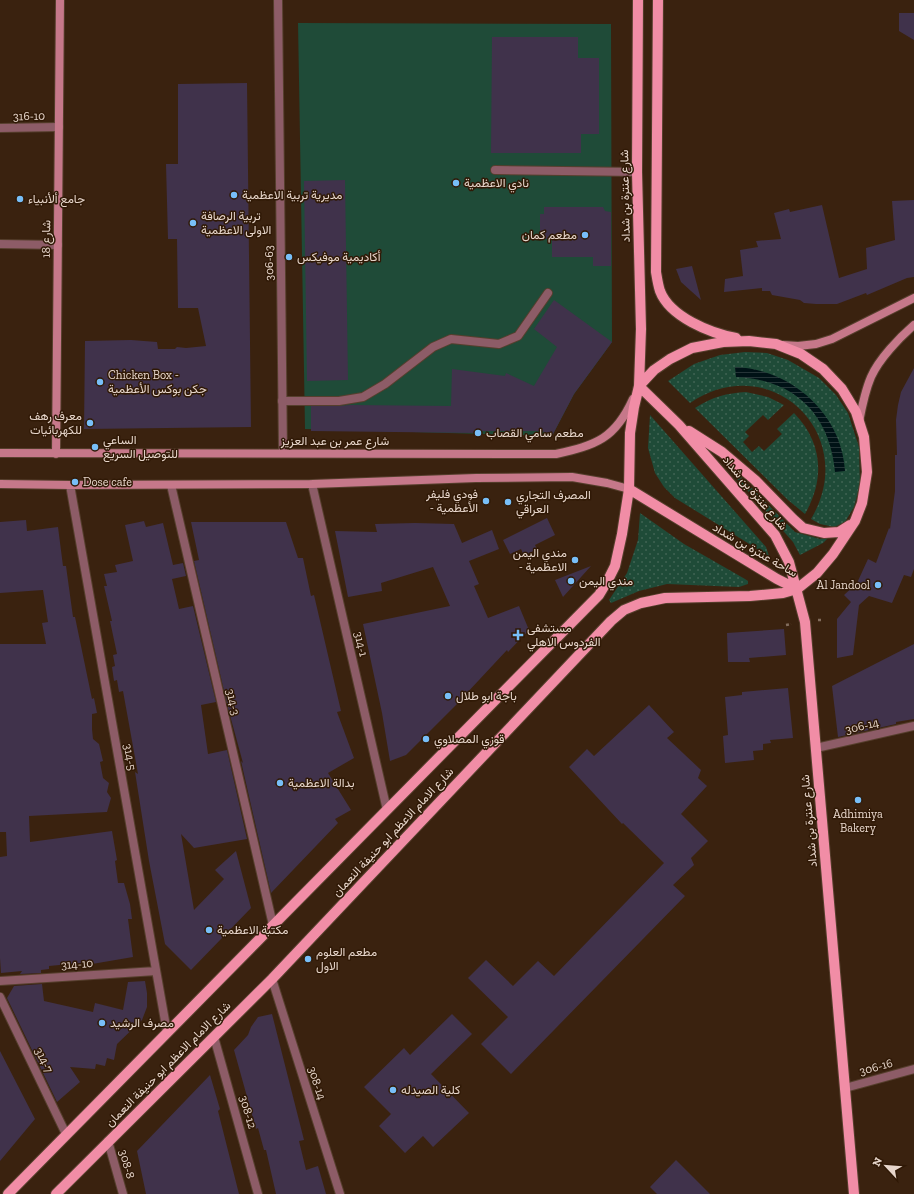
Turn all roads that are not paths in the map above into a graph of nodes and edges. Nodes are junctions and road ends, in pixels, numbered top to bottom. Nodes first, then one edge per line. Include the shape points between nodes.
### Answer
1 (60, 0) edge
2 (278, 0) edge
3 (638, 0) edge
4 (658, 0) edge
5 (59, 127) junction
6 (0, 128) edge
7 (495, 170) dead end
8 (637, 172) junction
9 (0, 244) edge
10 (58, 245) junction
11 (548, 293) dead end
12 (914, 298) edge
13 (914, 325) edge
14 (749, 340) junction
15 (776, 344) junction
16 (639, 386) junction
17 (282, 401) junction
18 (859, 422) junction
19 (679, 425) junction
20 (283, 453) junction
21 (0, 454) edge
22 (56, 454) junction
23 (0, 484) edge
24 (312, 484) junction
25 (70, 485) junction
26 (171, 485) junction
27 (629, 489) junction
28 (855, 521) junction
29 (797, 589) junction
30 (914, 726) edge
31 (816, 748) junction
32 (387, 810) junction
33 (273, 925) junction
34 (156, 971) junction
35 (272, 979) junction
36 (0, 981) edge
37 (0, 997) edge
38 (167, 1032) junction
39 (214, 1037) junction
40 (914, 1069) edge
41 (845, 1088) junction
42 (66, 1134) junction
43 (108, 1142) junction
44 (8, 1194) edge
45 (56, 1194) edge
46 (123, 1194) edge
47 (258, 1194) edge
48 (340, 1194) edge
49 (854, 1194) edge

1 - 5 street, شارع 18
2 - 17 street, 306-63
3 - 8 main road, شارع عنترة بن شداد
4 - 14 main road via 656,272 660,292 668,304 695,324 724,336
5 - 6 street, 316-10
5 - 10 street, شارع 18
7 - 8 street
8 - 16 main road, شارع عنترة بن شداد via 641,330
9 - 10 street
10 - 22 street, شارع 18
11 - 17 street via 518,336 499,344 452,339 433,346 385,384 363,397 339,401
12 - 15 street via 832,339 798,346
13 - 18 street via 887,352 871,376
14 - 15 main road, ساحة عنترة بن شداد
14 - 16 main road, ساحة عنترة بن شداد via 692,348 654,370
15 - 18 main road, ساحة عنترة بن شداد via 801,354 823,369 842,388
16 - 19 main road, شارع عنترة بن شداد
16 - 20 street, شارع عمر بن عبد العزيز via 615,429 601,440 583,448 556,454
16 - 27 main road, ساحة عنترة بن شداد via 630,433
17 - 20 street, 306-63
18 - 28 main road, ساحة عنترة بن شداد via 864,437 867,472 862,503
19 - 28 main road via 722,452 756,480 803,528 839,532
19 - 29 main road, شارع عنترة بن شداد via 775,535 789,562
20 - 22 street, شارع عمر بن عبد العزيز
21 - 22 street, شارع عمر بن عبد العزيز
23 - 25 street
24 - 26 street
24 - 27 street via 572,477
24 - 32 street, 314-1
25 - 26 street
25 - 34 street, 314-5
26 - 33 street, 314-3
27 - 29 main road, ساحة عنترة بن شداد
27 - 32 main road, شارع الامام الاعظم ابو حنيفة النعمان via 615,566 599,595
28 - 29 main road, ساحة عنترة بن شداد via 817,573
29 - 31 main road, شارع عنترة بن شداد via 805,622
29 - 35 main road, شارع الامام الاعظم ابو حنيفة النعمان via 770,594 665,598 624,610
30 - 31 street, 306-14
31 - 41 main road, شارع عنترة بن شداد
32 - 33 main road, شارع الامام الاعظم ابو حنيفة النعمان
33 - 38 main road, شارع الامام الاعظم ابو حنيفة النعمان
34 - 36 street, 314-10
34 - 38 street, 314-5
35 - 39 main road, شارع الامام الاعظم ابو حنيفة النعمان
35 - 48 street, 308-14
37 - 42 street, 314-7
38 - 42 main road, شارع الامام الاعظم ابو حنيفة النعمان
39 - 43 main road, شارع الامام الاعظم ابو حنيفة النعمان
39 - 47 street, 308-12
40 - 41 street, 306-16
41 - 49 main road, شارع عنترة بن شداد
42 - 44 main road, شارع الامام الاعظم ابو حنيفة النعمان
43 - 45 main road, شارع الامام الاعظم ابو حنيفة النعمان
43 - 46 street, 308-8

